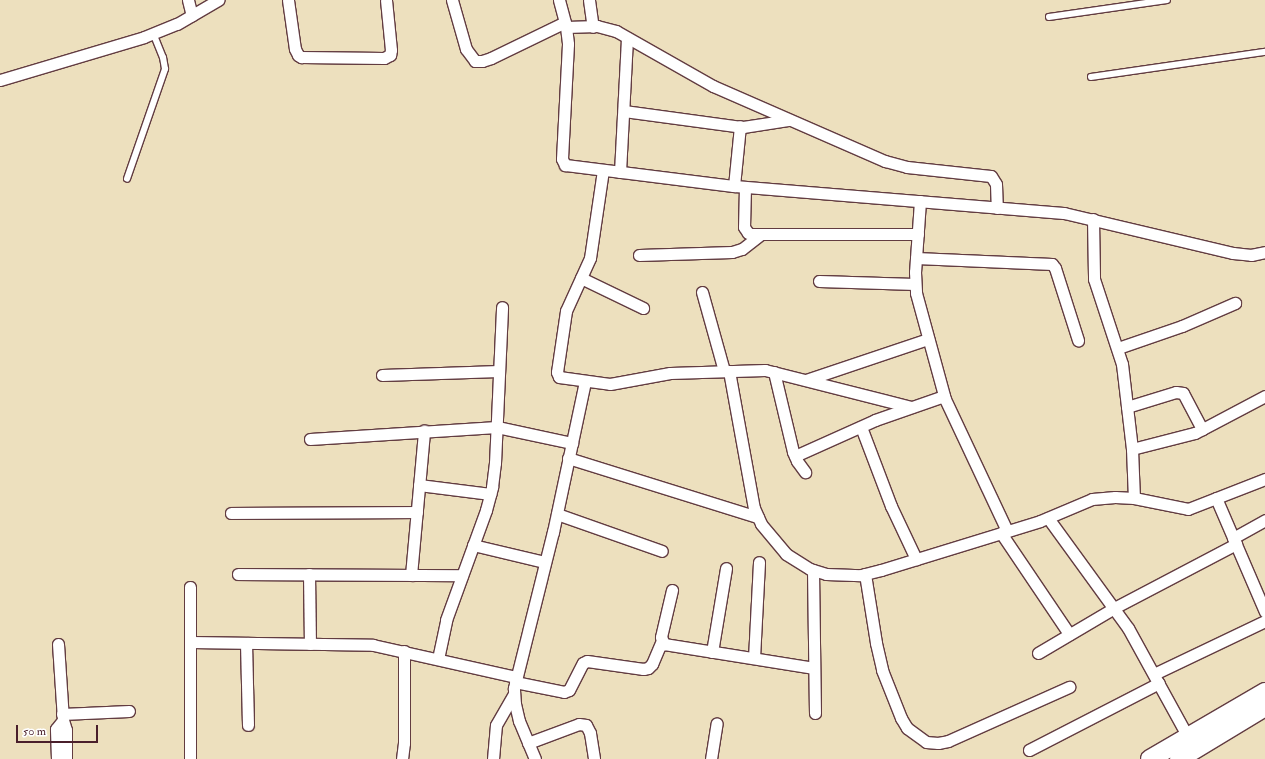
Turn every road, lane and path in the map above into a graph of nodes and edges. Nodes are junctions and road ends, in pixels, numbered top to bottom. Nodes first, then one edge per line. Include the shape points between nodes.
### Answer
1 (188, 0) edge
2 (218, 0) edge
3 (288, 0) edge
4 (386, 0) edge
5 (452, 0) edge
6 (559, 0) edge
7 (589, 0) edge
8 (1167, 0) edge
9 (192, 16) junction
10 (1049, 17) dead end
11 (566, 25) junction
12 (593, 27) junction
13 (154, 33) junction
14 (627, 38) junction
15 (1265, 52) edge
16 (1091, 77) dead end
17 (0, 80) edge
18 (624, 111) junction
19 (790, 120) junction
20 (740, 126) junction
21 (603, 170) junction
22 (620, 172) junction
23 (127, 180) dead end
24 (740, 186) junction
25 (920, 201) junction
26 (997, 208) junction
27 (1093, 219) junction
28 (761, 234) junction
29 (918, 234) junction
30 (1265, 252) edge
31 (639, 255) dead end
32 (916, 258) junction
33 (580, 278) junction
34 (819, 281) dead end
35 (915, 284) junction
36 (702, 292) dead end
37 (1235, 303) dead end
38 (502, 307) dead end
39 (643, 308) dead end
40 (928, 339) junction
41 (1078, 340) dead end
42 (1118, 348) junction
43 (499, 371) junction
44 (727, 371) junction
45 (774, 372) junction
46 (382, 375) dead end
47 (805, 380) junction
48 (585, 381) junction
49 (944, 396) junction
50 (1265, 396) edge
51 (911, 407) junction
52 (1127, 407) junction
53 (497, 427) junction
54 (861, 427) junction
55 (1202, 429) junction
56 (424, 431) junction
57 (310, 439) dead end
58 (572, 443) junction
59 (1132, 449) junction
60 (795, 456) junction
61 (568, 458) junction
62 (805, 472) dead end
63 (1265, 479) edge
64 (419, 485) junction
65 (490, 494) junction
66 (1134, 498) junction
67 (1216, 498) junction
68 (417, 512) junction
69 (231, 513) dead end
70 (557, 514) junction
71 (758, 517) junction
72 (1048, 518) junction
73 (1265, 520) edge
74 (1004, 532) junction
75 (1234, 541) junction
76 (473, 546) junction
77 (662, 551) dead end
78 (916, 559) junction
79 (545, 562) junction
80 (759, 562) dead end
81 (726, 568) dead end
82 (813, 570) junction
83 (238, 574) dead end
84 (309, 574) junction
85 (865, 574) junction
86 (411, 575) junction
87 (462, 575) junction
88 (190, 587) dead end
89 (672, 590) dead end
90 (1114, 608) junction
91 (1265, 612) edge
92 (1265, 620) edge
93 (1069, 634) junction
94 (662, 641) junction
95 (191, 642) junction
96 (246, 643) junction
97 (58, 644) dead end
98 (310, 644) junction
99 (404, 651) junction
100 (712, 652) junction
101 (1038, 652) dead end
102 (754, 658) junction
103 (438, 659) junction
104 (814, 668) junction
105 (1156, 679) junction
106 (516, 680) junction
107 (1069, 687) dead end
108 (1265, 692) edge
109 (514, 694) junction
110 (1265, 708) edge
111 (129, 711) dead end
112 (815, 712) dead end
113 (62, 717) junction
114 (717, 723) dead end
115 (248, 725) dead end
116 (1188, 737) junction
117 (528, 743) junction
118 (1029, 750) dead end
119 (57, 759) edge
120 (66, 759) edge
121 (190, 759) edge
122 (402, 759) edge
123 (493, 759) edge
124 (535, 759) edge
125 (594, 759) edge
126 (711, 759) edge
127 (1150, 759) edge
128 (1179, 759) edge

1 - 9 street
2 - 9 street
3 - 4 street via 295,49 301,57 384,58 390,55 391,50
5 - 11 street via 466,48 475,61 491,58
6 - 11 street
7 - 12 street
8 - 10 lane
9 - 13 street
11 - 12 street
11 - 21 street via 568,44 563,163
12 - 14 street via 607,28
13 - 17 street
13 - 23 lane via 165,69
14 - 18 street
14 - 19 street via 713,86
15 - 16 lane
18 - 20 street
18 - 22 street
19 - 20 street
19 - 26 street via 895,164 991,176 996,184
20 - 24 street
21 - 22 street
21 - 33 street via 590,258
22 - 24 street
24 - 25 street
24 - 28 street via 744,227 748,233
25 - 26 street
25 - 29 street
26 - 27 street via 1064,213
27 - 30 street via 1233,253 1251,255
27 - 42 street via 1094,279
28 - 29 street
28 - 31 street via 742,249 732,252
29 - 32 street
32 - 35 street
32 - 41 street via 1052,264
33 - 39 street
33 - 48 street via 566,311 557,372 563,379
34 - 35 street
35 - 40 street
36 - 44 street
37 - 42 street via 1182,326
38 - 43 street
40 - 47 street
40 - 49 street
42 - 52 street
43 - 46 street
43 - 53 street
44 - 45 street
44 - 48 street via 670,373 610,384
44 - 71 street via 754,508
45 - 47 street
45 - 60 street
47 - 51 street
48 - 58 street
49 - 51 street
49 - 74 street
50 - 55 street
51 - 54 street
52 - 55 street via 1179,392 1186,397
52 - 59 street
53 - 56 street
53 - 58 street
53 - 65 street
54 - 60 street
54 - 78 street via 891,506
55 - 59 street via 1182,437
56 - 57 street
56 - 64 street
58 - 61 street
59 - 66 street
60 - 62 street
61 - 70 street
61 - 71 street
63 - 67 street
64 - 65 street
64 - 68 street
65 - 76 street
66 - 67 street via 1188,509
66 - 72 street via 1092,499
67 - 75 street
68 - 69 street
68 - 86 street
70 - 77 street
70 - 79 street
71 - 82 street via 786,554
72 - 74 street
72 - 90 street
73 - 75 street
74 - 78 street
74 - 93 street
75 - 90 street
75 - 91 street
76 - 79 street
76 - 87 street
78 - 85 street
79 - 106 street
80 - 102 street
81 - 100 street
82 - 85 street via 826,574
82 - 104 street
83 - 84 street
84 - 86 street
84 - 98 street
85 - 107 street via 882,670 904,723 926,742 948,741
86 - 87 street
87 - 103 street via 442,630
88 - 95 street
89 - 94 street
90 - 93 street
90 - 105 street
92 - 105 street
93 - 101 street
94 - 100 street via 667,645
94 - 106 street via 648,668 583,662 569,690 564,692
95 - 96 street
95 - 121 street
96 - 98 street
96 - 115 street
97 - 113 street
98 - 99 street via 373,645
99 - 103 street
99 - 122 street
100 - 102 street
102 - 104 street
103 - 106 street
104 - 112 street
105 - 116 street
105 - 118 street
106 - 109 street
108 - 116 highway
109 - 117 street via 518,716
109 - 123 street via 496,725
110 - 128 highway
111 - 113 street
113 - 119 street via 56,729
113 - 120 street via 66,730
114 - 126 street
116 - 127 highway
117 - 124 street
117 - 125 street via 579,724 586,725 590,733

